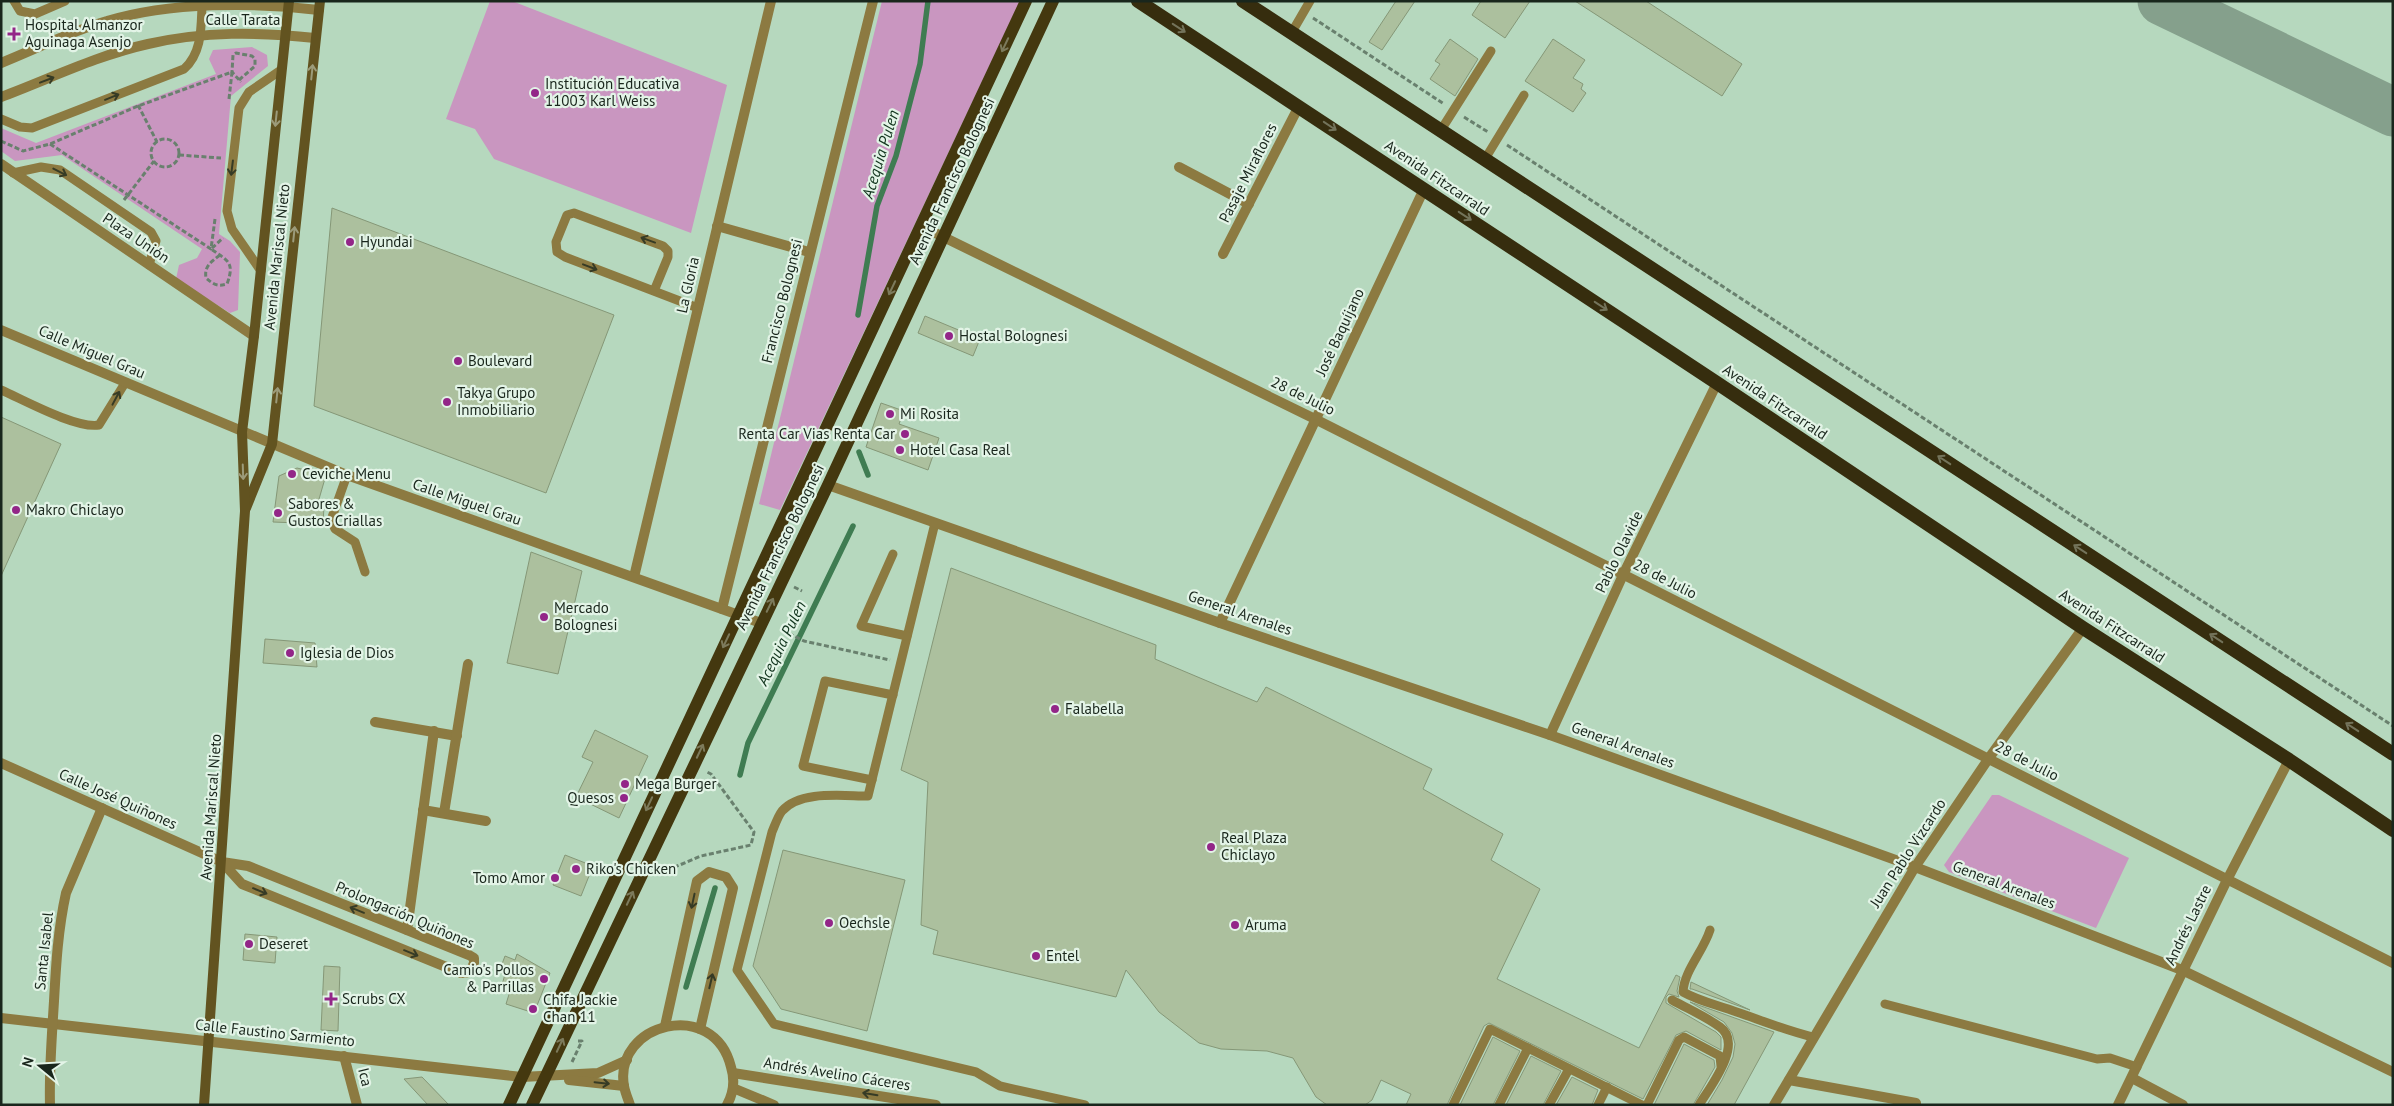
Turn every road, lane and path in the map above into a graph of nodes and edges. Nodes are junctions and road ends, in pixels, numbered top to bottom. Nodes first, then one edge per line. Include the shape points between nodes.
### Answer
1 (14, 1) edge
2 (65, 1) edge
3 (771, 1) edge
4 (873, 1) edge
5 (1026, 1) edge
6 (1053, 1) edge
7 (1138, 1) edge
8 (1243, 1) edge
9 (1310, 1) edge
10 (227, 4) edge
11 (289, 4) edge
12 (202, 6) junction
13 (320, 6) edge
14 (1304, 12) junction
15 (1292, 32) junction
16 (201, 35) junction
17 (285, 35) junction
18 (315, 38) junction
19 (1490, 51) dead end
20 (1, 63) edge
21 (281, 70) junction
22 (232, 72) junction
23 (239, 80) junction
24 (130, 90) junction
25 (250, 92) junction
26 (1524, 95) dead end
27 (1, 97) edge
28 (228, 101) dead end
29 (138, 106) junction
30 (1299, 106) junction
31 (1454, 110) junction
32 (1, 119) edge
33 (1441, 130) junction
34 (1497, 139) junction
35 (1, 141) edge
36 (158, 142) junction
37 (50, 144) junction
38 (223, 148) dead end
39 (179, 154) junction
40 (222, 158) junction
41 (1485, 158) junction
42 (233, 159) junction
43 (154, 161) junction
44 (1, 164) edge
45 (221, 167) dead end
46 (1179, 167) dead end
47 (13, 173) junction
48 (1424, 189) junction
49 (128, 194) junction
50 (1249, 204) junction
51 (116, 208) junction
52 (216, 212) dead end
53 (718, 226) junction
54 (921, 226) junction
55 (232, 229) junction
56 (944, 237) junction
57 (212, 249) junction
58 (809, 252) junction
59 (1223, 254) dead end
60 (220, 255) junction
61 (148, 265) junction
62 (261, 271) junction
63 (654, 291) junction
64 (698, 308) junction
65 (1, 330) edge
66 (254, 336) junction
67 (125, 382) junction
68 (1717, 382) junction
69 (1, 390) edge
70 (1315, 419) junction
71 (242, 432) junction
72 (272, 444) junction
73 (347, 476) junction
74 (828, 486) junction
75 (245, 511) junction
76 (935, 523) junction
77 (893, 554) dead end
78 (365, 572) dead end
79 (1624, 576) junction
80 (634, 577) junction
81 (722, 609) junction
82 (738, 615) junction
83 (761, 623) junction
84 (1220, 623) junction
85 (2083, 628) junction
86 (782, 630) dead end
87 (907, 636) junction
88 (900, 662) junction
89 (468, 664) dead end
90 (893, 695) junction
91 (375, 722) dead end
92 (2393, 726) edge
93 (434, 731) junction
94 (1550, 735) junction
95 (457, 736) junction
96 (2393, 754) edge
97 (1988, 758) junction
98 (2290, 760) junction
99 (1, 763) edge
100 (693, 765) junction
101 (872, 780) junction
102 (102, 808) junction
103 (423, 810) junction
104 (444, 813) junction
105 (486, 820) dead end
106 (2393, 830) edge
107 (222, 862) junction
108 (645, 866) junction
109 (1915, 867) junction
110 (2226, 880) junction
111 (407, 930) junction
112 (1710, 930) dead end
113 (2393, 963) edge
114 (2182, 970) junction
115 (1672, 1000) dead end
116 (1885, 1004) dead end
117 (1, 1018) edge
118 (52, 1024) junction
119 (665, 1026) junction
120 (700, 1029) junction
121 (1813, 1037) junction
122 (208, 1041) junction
123 (1528, 1048) junction
124 (344, 1056) junction
125 (627, 1060) junction
126 (2137, 1067) junction
127 (1721, 1068) junction
128 (1569, 1069) junction
129 (733, 1072) junction
130 (2393, 1072) edge
131 (522, 1077) junction
132 (545, 1077) junction
133 (2132, 1078) junction
134 (1788, 1080) junction
135 (624, 1086) junction
136 (1607, 1087) junction
137 (733, 1088) junction
138 (1044, 1101) edge
139 (1916, 1103) dead end
140 (50, 1105) edge
141 (204, 1105) edge
142 (356, 1105) edge
143 (509, 1105) edge
144 (532, 1105) edge
145 (630, 1105) edge
146 (727, 1105) edge
147 (774, 1105) edge
148 (936, 1105) edge
149 (1085, 1105) edge
150 (1453, 1105) edge
151 (1499, 1105) edge
152 (1549, 1105) edge
153 (1598, 1105) edge
154 (1642, 1105) edge
155 (1647, 1105) edge
156 (1699, 1105) edge
157 (1774, 1105) edge
158 (2118, 1105) edge
159 (2183, 1105) edge

1 - 2 lane via 20,11 30,14
3 - 53 street, La Gloria
4 - 58 street, Francisco Bolognesi
5 -> 54 main road, Avenida Francisco Bolognesi
6 - 56 main road, Avenida Francisco Bolognesi
7 -> 30 highway, Avenida Fitzcarrald
8 - 15 highway
9 - 14 lane
10 - 11 street, Calle Tarata
10 - 12 street, Calle Tarata
11 - 13 street, Calle Tarata
11 - 17 main road, Avenida Mariscal Nieto
12 - 16 lane
12 - 20 street, Calle Tarata via 107,21
13 - 18 main road, Avenida Mariscal Nieto
14 - 15 lane
14 - 31 path
15 - 33 highway
16 - 17 street, Calle Tarata
16 - 24 lane via 191,62 184,69
27 -> 16 street, Calle Tarata via 122,51
17 - 18 street, Calle Tarata
17 - 21 main road, Avenida Mariscal Nieto
72 -> 18 main road, Avenida Mariscal Nieto
19 - 31 lane
21 - 25 lane
21 -> 62 main road, Avenida Mariscal Nieto
22 - 23 path
22 - 23 path via 233,55 236,53 255,59 255,66
22 - 28 path
22 - 29 path
23 - 25 path
24 - 29 path
32 -> 24 lane via 32,128
25 - 42 lane via 239,108
26 - 34 lane
29 - 36 path
29 - 37 path
30 -> 48 highway, Avenida Fitzcarrald
30 - 50 street, Pasaje Miraflores
31 - 33 lane
31 - 34 path
33 - 41 highway
34 - 41 lane
34 - 92 path
35 - 37 path via 23,151
36 - 39 path via 169,140 178,148
36 - 43 path via 151,152
37 - 49 path
38 - 40 path
39 - 40 path
39 - 43 path via 173,165 167,167 161,167
40 - 42 path
40 - 45 path
96 -> 41 highway
42 -> 55 lane via 227,211
43 - 49 path
44 - 47 street, Plaza Unión
46 - 50 street
47 -> 51 lane via 41,167 60,170
47 - 61 street, Plaza Unión
48 -> 68 highway, Avenida Fitzcarrald
48 - 70 street, José Baquíjano
49 - 51 path
49 - 57 path
50 - 59 street, Pasaje Miraflores
51 - 61 lane via 152,232 155,249
52 - 57 path
53 - 58 street
53 - 64 street, La Gloria
54 - 56 street, 28 de Julio
54 -> 82 main road, Avenida Francisco Bolognesi
55 - 57 path
55 - 62 lane
56 - 70 street, 28 de Julio
56 - 74 main road, Avenida Francisco Bolognesi
57 - 60 path
58 - 81 street, Francisco Bolognesi
60 - 60 path via 231,267 227,284 220,286 206,278 204,271
61 - 66 street, Plaza Unión
62 - 66 main road, Avenida Mariscal Nieto
63 -> 63 lane via 668,257 663,246 574,213 566,215 556,242 557,252
63 - 64 lane
64 - 80 street, La Gloria
65 - 67 street, Calle Miguel Grau
66 - 71 main road, Avenida Mariscal Nieto
69 -> 67 lane via 76,423 91,426 99,425
67 - 71 street, Calle Miguel Grau
68 - 79 street, Pablo Olavide
68 - 85 highway, Avenida Fitzcarrald
70 - 79 street, 28 de Julio
70 - 84 street, José Baquíjano
71 - 72 street, Calle Miguel Grau
71 -> 75 main road, Avenida Mariscal Nieto
72 - 73 street, Calle Miguel Grau
72 - 75 main road, Avenida Mariscal Nieto
73 - 78 lane via 331,520 335,529 355,542
73 - 80 street, Calle Miguel Grau
74 - 76 street, General Arenales
83 -> 74 main road, Avenida Francisco Bolognesi
75 - 107 main road, Avenida Mariscal Nieto
76 - 84 street, General Arenales
76 - 87 lane
77 - 87 lane via 861,626
79 - 94 street, Pablo Olavide
79 - 97 street, 28 de Julio
80 - 81 street, Calle Miguel Grau
81 - 82 street, Calle Miguel Grau
82 - 83 street, Calle Miguel Grau
82 -> 131 main road, Avenida Francisco Bolognesi
100 -> 83 main road, Avenida Francisco Bolognesi
84 - 94 street, General Arenales
85 - 97 street, Juan Pablo Vizcardo
85 - 98 highway, Avenida Fitzcarrald
86 - 88 path via 804,641
87 - 88 lane
88 - 90 lane
89 - 95 street
90 - 101 lane
90 - 101 lane via 826,680 803,766
91 - 93 street
93 - 95 street
93 - 103 street
94 - 109 street, General Arenales
95 - 104 street
97 - 109 street, Juan Pablo Vizcardo
97 - 110 street, 28 de Julio
98 - 106 highway, Avenida Fitzcarrald
98 - 110 street, Andrés Lastre
99 - 102 street, Calle José Quiñones
100 - 108 main road, Avenida Francisco Bolognesi
100 - 108 path via 711,774 741,813 754,832 752,845 701,856 663,872
101 - 138 lane via 868,796 807,797 796,799 782,811 772,832 737,970 774,1024 976,1072 1000,1086
102 - 107 street, Calle José Quiñones
102 - 118 street, Santa Isabel via 65,900
103 - 104 street
103 - 111 street
104 - 105 street
111 -> 107 street, Prolongación Quiñones via 248,866
107 -> 111 street, Prolongación Quiñones via 242,884 461,973 470,972 473,968 474,958 469,955
107 - 122 main road, Avenida Mariscal Nieto
132 -> 108 main road, Avenida Francisco Bolognesi
109 - 114 street, General Arenales
109 - 121 street, Juan Pablo Vizcardo
110 - 113 street, 28 de Julio
110 - 114 street, Andrés Lastre
112 - 121 lane via 1703,950 1684,982 1683,992 1779,1029
114 - 126 street, Andrés Lastre
114 - 130 street, General Arenales
115 - 127 lane via 1721,1028 1728,1036 1729,1048
116 - 126 lane via 2096,1060 2110,1058
117 - 118 street, Calle Faustino Sarmiento
118 - 122 street, Calle Faustino Sarmiento
118 - 140 street, Santa Isabel
119 - 120 street via 683,1024
120 -> 119 street via 733,888 726,877 709,872 697,881
119 - 125 street via 649,1033
120 - 129 street via 722,1046
121 - 134 street, Juan Pablo Vizcardo
122 - 124 street, Calle Faustino Sarmiento
122 - 141 main road, Avenida Mariscal Nieto
123 - 128 lane
123 - 150 lane via 1490,1029
123 - 151 lane
124 - 131 street, Calle Faustino Sarmiento
124 - 142 street, Ica
125 - 132 street, Calle Faustino Sarmiento via 598,1073
125 - 135 street
126 - 133 street, Andrés Lastre
127 - 155 lane via 1720,1056 1684,1037 1676,1044
127 - 156 lane
128 - 136 lane
128 - 152 lane
129 - 137 street
148 -> 129 street, Andrés Avelino Cáceres
131 - 132 street, Calle Faustino Sarmiento
131 - 143 main road, Avenida Francisco Bolognesi
132 -> 135 street, Calle Faustino Sarmiento
132 - 144 main road, Avenida Francisco Bolognesi
133 - 158 street, Andrés Lastre
133 - 159 street
134 - 139 street
134 - 157 street, Juan Pablo Vizcardo
135 - 145 street
136 - 153 lane
136 - 154 lane
137 - 146 street
137 - 147 street
138 - 149 lane

